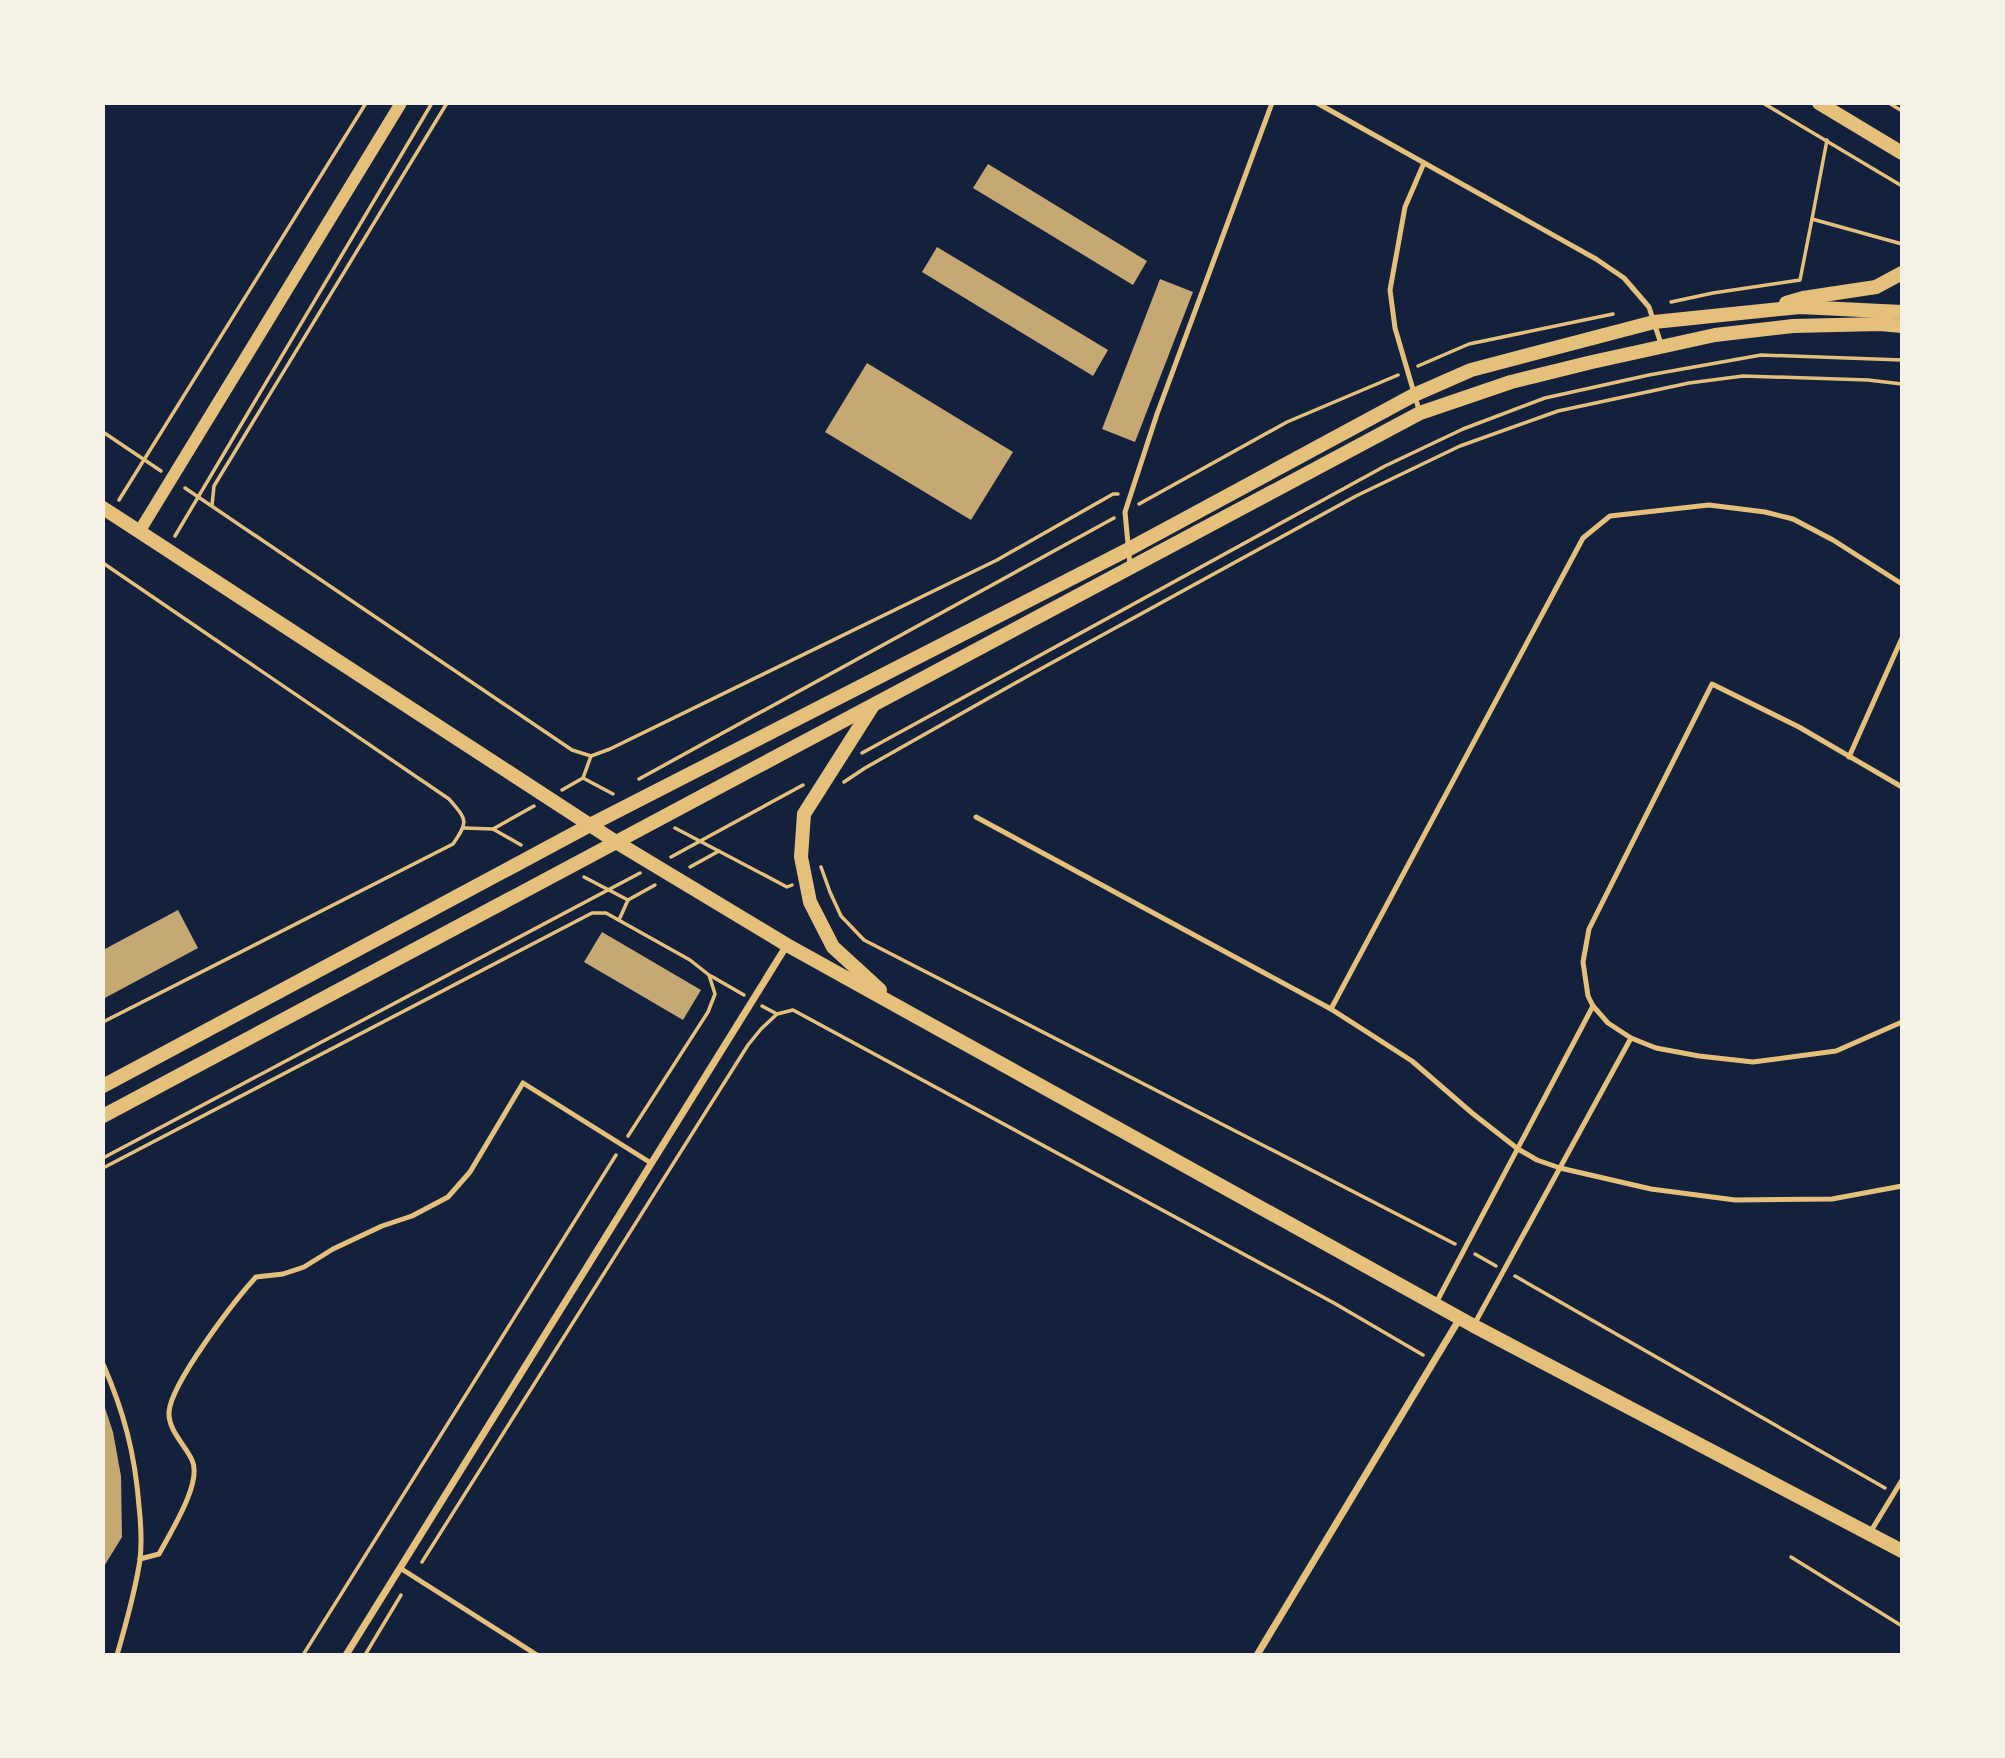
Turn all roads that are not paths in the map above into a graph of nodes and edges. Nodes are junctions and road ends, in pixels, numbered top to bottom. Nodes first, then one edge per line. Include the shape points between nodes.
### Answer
1 (401, 103) edge
2 (1272, 103) edge
3 (1317, 103) edge
4 (1819, 103) edge
5 (1834, 103) edge
6 (1894, 144) edge
7 (1902, 153) edge
8 (1424, 163) junction
9 (1902, 164) edge
10 (1902, 273) edge
11 (1765, 310) junction
12 (1902, 312) edge
13 (1654, 322) junction
14 (1902, 326) edge
15 (1715, 335) junction
16 (1661, 346) junction
17 (1414, 395) junction
18 (1420, 413) junction
19 (107, 511) edge
20 (139, 532) junction
21 (1129, 549) junction
22 (1131, 568) junction
23 (1902, 584) edge
24 (1902, 638) edge
25 (873, 706) junction
26 (1849, 757) junction
27 (1902, 787) edge
28 (976, 817) dead end
29 (590, 825) junction
30 (616, 842) junction
31 (787, 945) junction
32 (1593, 1006) junction
33 (899, 1007) junction
34 (1331, 1009) junction
35 (1902, 1022) edge
36 (1631, 1038) junction
37 (103, 1087) edge
38 (103, 1116) edge
39 (1518, 1149) junction
40 (652, 1163) junction
41 (1560, 1168) junction
42 (1902, 1186) edge
43 (1435, 1305) junction
44 (1460, 1318) junction
45 (1474, 1326) junction
46 (103, 1364) edge
47 (1902, 1480) edge
48 (1870, 1534) junction
49 (1902, 1551) edge
50 (140, 1559) junction
51 (400, 1568) junction
52 (117, 1655) edge
53 (346, 1655) edge
54 (537, 1655) edge
55 (1257, 1655) edge

1 - 20 street
2 - 21 lane via 1125,512
3 - 8 lane
4 - 6 main road
5 - 6 main road
6 - 7 main road
6 - 9 main road
8 - 13 lane via 1624,278 1649,306
8 - 17 lane via 1405,207 1390,290 1395,328
10 - 11 main road via 1876,287 1803,298
11 - 12 main road via 1800,307
11 - 13 main road
11 - 15 main road
13 - 16 lane
13 - 17 main road via 1471,370
14 - 15 main road via 1793,326
15 - 16 main road
16 - 18 main road via 1511,382
17 - 18 lane
17 - 21 main road
18 - 22 main road
19 - 20 main road
20 - 29 main road
21 - 22 lane
21 - 29 main road
22 - 25 main road
23 - 34 lane via 1833,540 1793,519 1765,512 1709,505 1611,516 1583,538
24 - 26 lane
25 - 30 main road
25 - 33 main road via 804,814 801,857 810,902 833,947
26 - 27 lane
26 - 32 lane via 1712,684 1588,929 1583,962
28 - 34 lane
29 - 30 main road
29 - 37 main road
30 - 31 main road
30 - 38 main road
31 - 33 main road
31 - 40 street
32 - 36 lane
32 - 39 lane
33 - 43 main road
34 - 39 lane via 1412,1061
35 - 36 lane via 1836,1051 1754,1062 1656,1048
36 - 41 lane
39 - 41 lane
39 - 43 lane
40 - 50 lane via 523,1083 470,1172 448,1197 304,1267 256,1277 176,1388 169,1413 178,1439 194,1462 193,1486 159,1554
40 - 51 street
41 - 42 lane via 1651,1189 1735,1200 1832,1199
41 - 45 lane
43 - 44 main road
44 - 45 main road
44 - 55 street
45 - 48 main road
46 - 50 lane via 126,1422 136,1470
47 - 48 lane
48 - 49 main road
50 - 52 lane
51 - 53 street
51 - 54 lane

